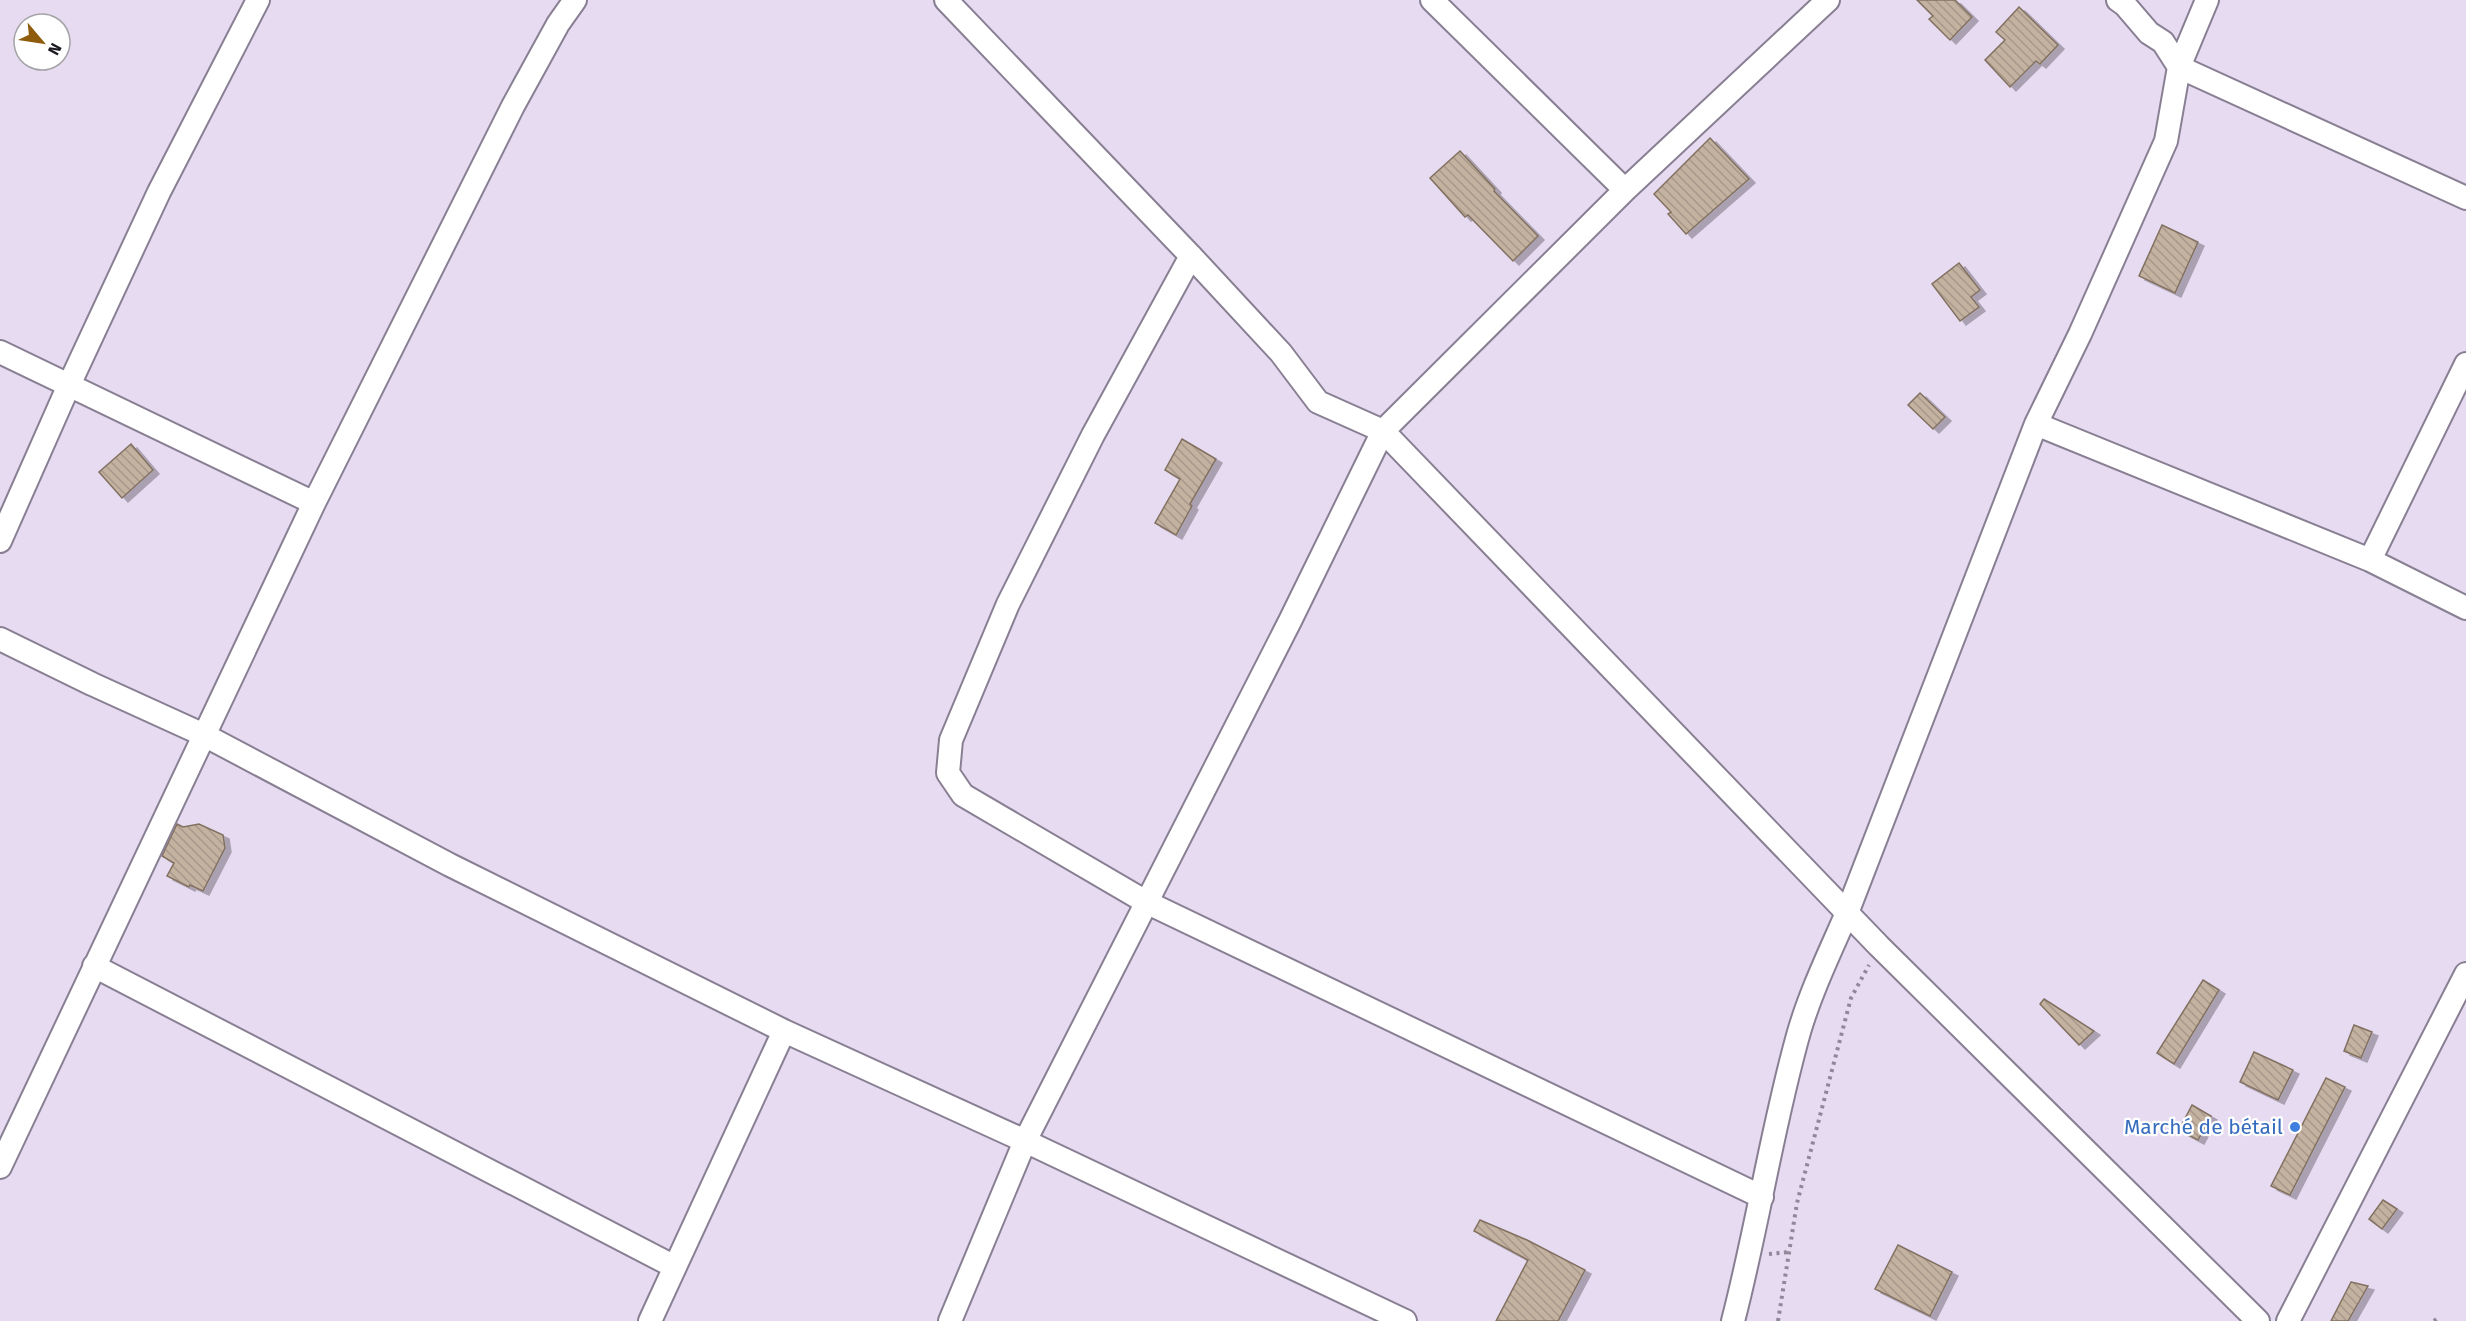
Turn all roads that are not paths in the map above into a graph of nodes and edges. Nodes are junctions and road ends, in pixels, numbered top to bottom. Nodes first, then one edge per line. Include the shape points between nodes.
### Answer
1 (258, 0) edge
2 (575, 0) edge
3 (946, 0) edge
4 (1432, 0) edge
5 (1828, 0) edge
6 (2118, 0) edge
7 (2207, 0) edge
8 (2179, 67) junction
9 (1625, 190) junction
10 (2466, 198) edge
11 (1191, 256) junction
12 (0, 352) edge
13 (2466, 364) edge
14 (69, 385) junction
15 (2036, 424) junction
16 (1383, 431) junction
17 (314, 503) junction
18 (0, 541) edge
19 (2370, 560) junction
20 (2466, 608) edge
21 (0, 639) edge
22 (204, 735) junction
23 (1146, 902) junction
24 (1847, 913) junction
25 (94, 966) junction
26 (2466, 974) edge
27 (784, 1031) junction
28 (1025, 1141) junction
29 (0, 1167) edge
30 (1762, 1197) junction
31 (675, 1267) junction
32 (650, 1321) edge
33 (950, 1321) edge
34 (1405, 1321) edge
35 (1733, 1321) edge
36 (2258, 1321) edge
37 (2288, 1321) edge

1 - 14 street via 159,192
2 - 17 street via 513,106
3 - 11 street
4 - 9 street
5 - 9 street
6 - 8 street via 2163,42
7 - 8 street
8 - 10 street
8 - 15 street via 2166,141
9 - 16 street
11 - 16 street via 1281,353 1318,402
11 - 23 street via 1093,435 1008,604 951,740 948,773 963,795
12 - 14 street
13 - 19 street
14 - 17 street
14 - 18 street
15 - 19 street
15 - 24 street
16 - 23 street
16 - 24 street
17 - 22 street
19 - 20 street
21 - 22 street
22 - 25 street
22 - 27 street via 450,866
23 - 28 street
23 - 30 street
24 - 30 street via 1800,1029
24 - 36 street
25 - 29 street
25 - 31 street
26 - 37 street
27 - 28 street
27 - 31 street
28 - 33 street
28 - 34 street
30 - 35 street
31 - 32 street

